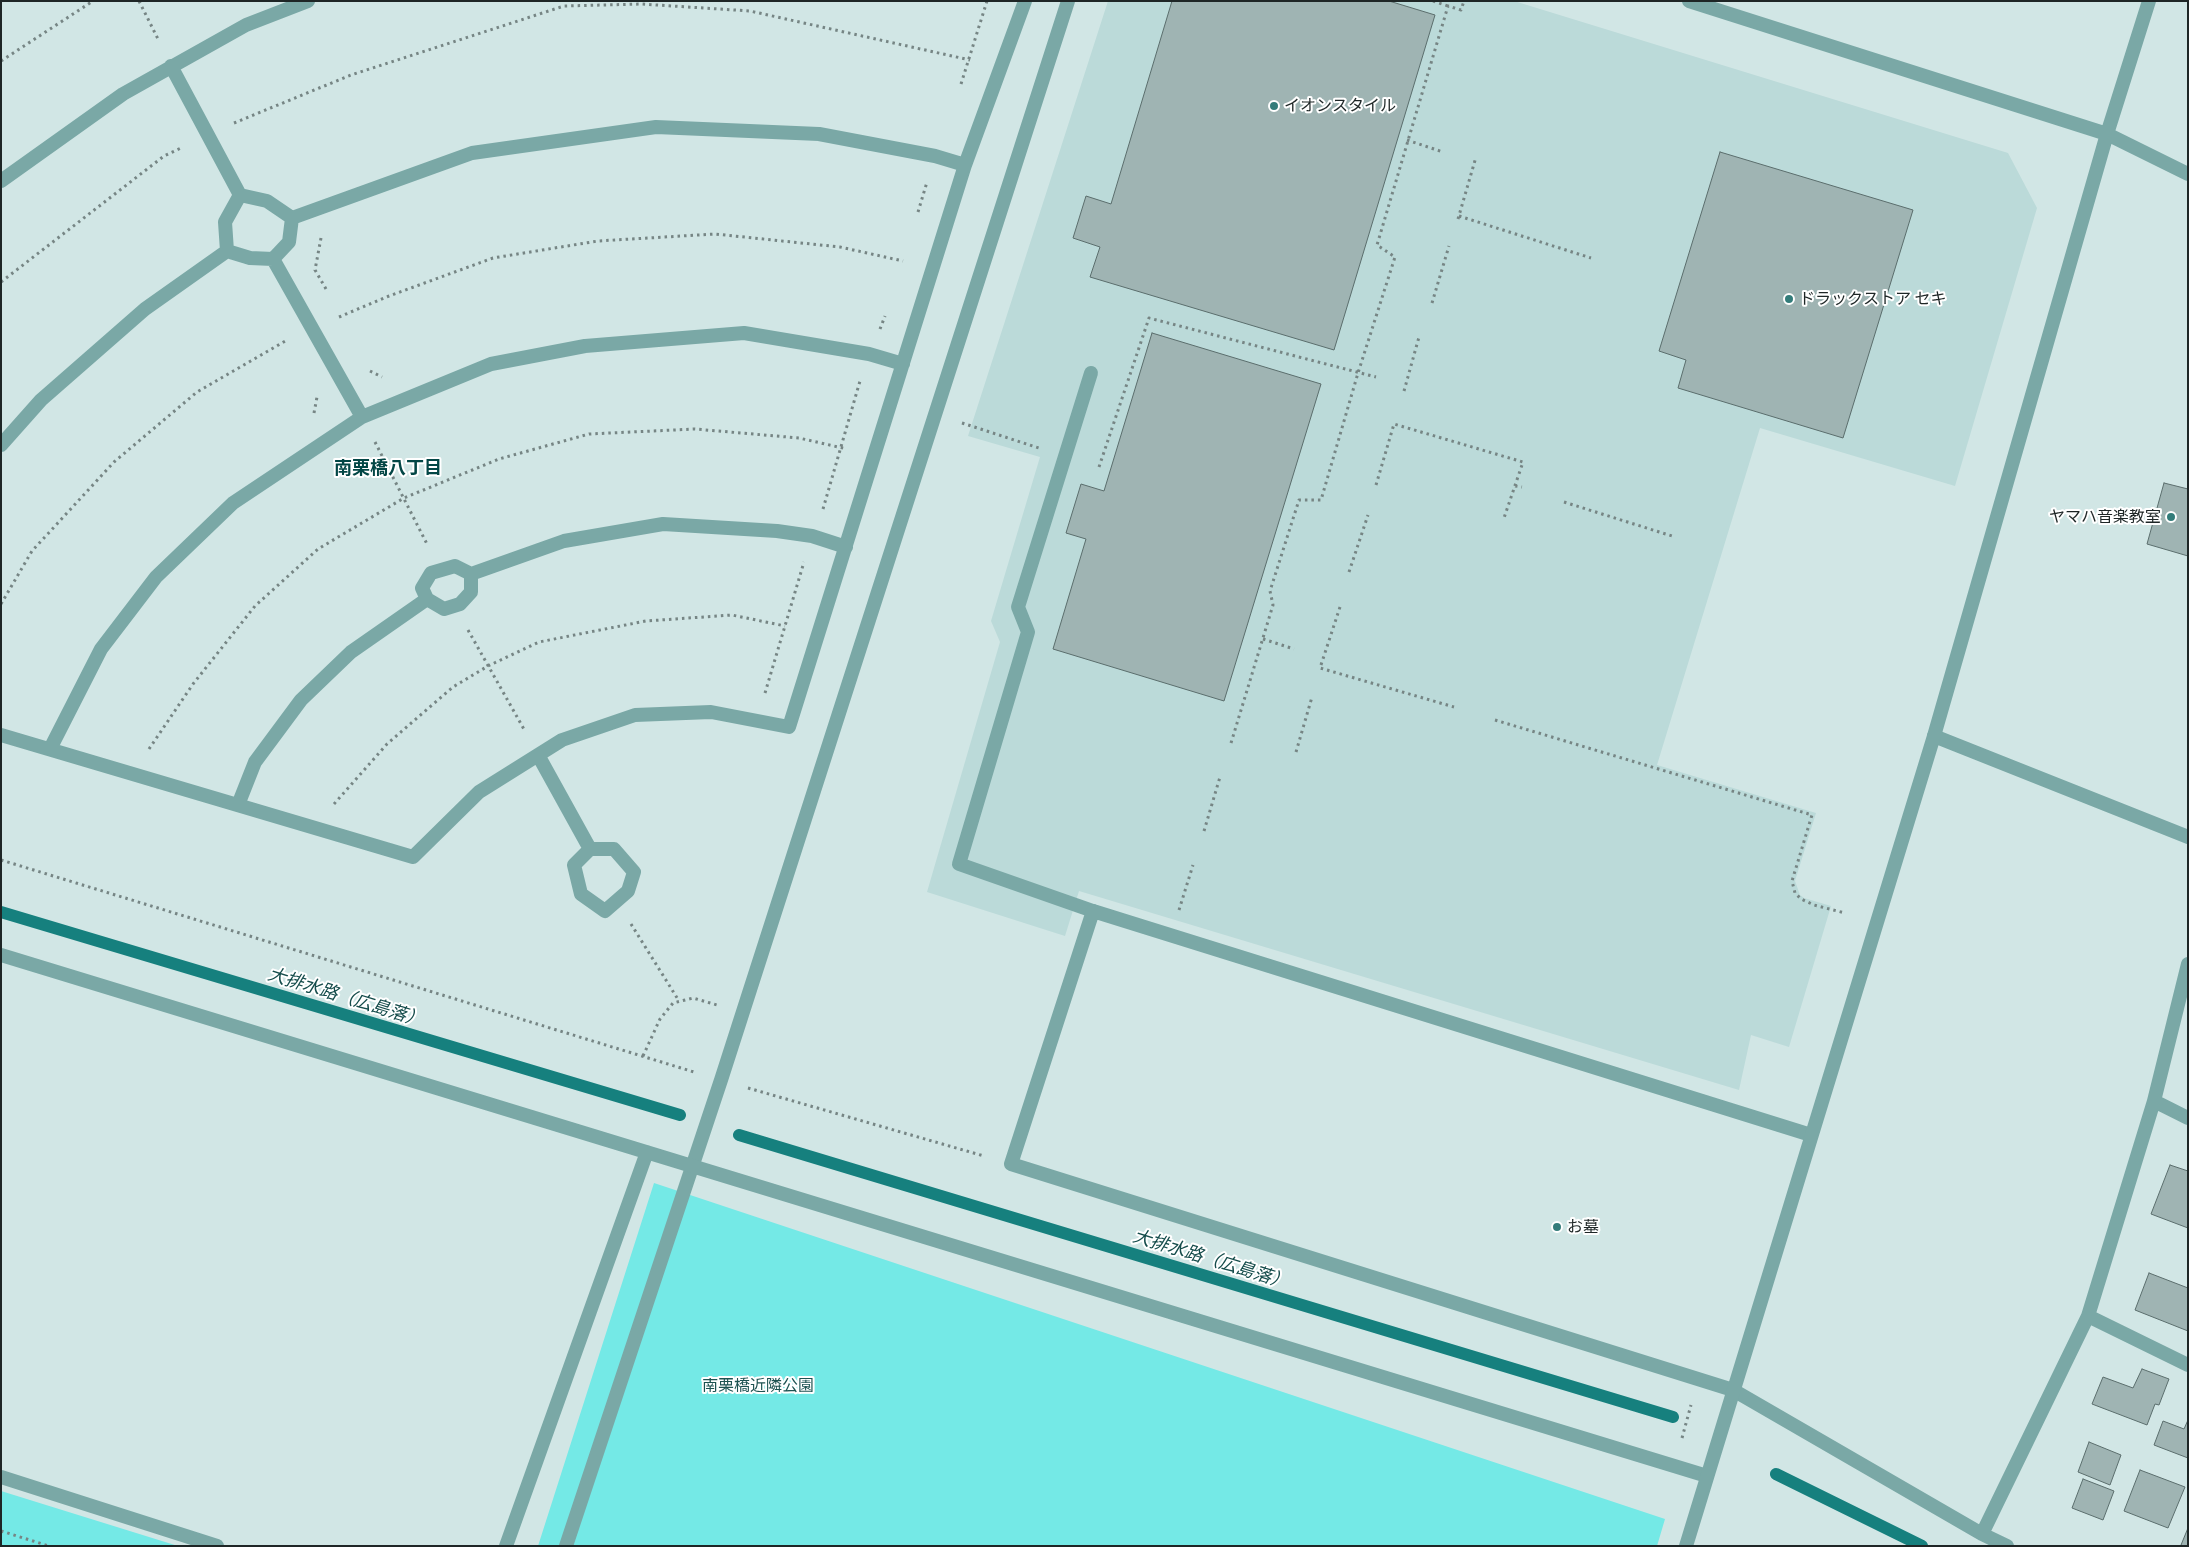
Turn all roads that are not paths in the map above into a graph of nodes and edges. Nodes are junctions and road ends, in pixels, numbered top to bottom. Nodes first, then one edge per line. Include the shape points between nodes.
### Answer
1 (308, 1) edge
2 (1025, 1) edge
3 (1068, 1) edge
4 (1689, 1) edge
5 (2149, 1) edge
6 (171, 66) junction
7 (2108, 134) junction
8 (966, 165) junction
9 (2188, 174) edge
10 (1, 181) edge
11 (240, 195) junction
12 (292, 218) junction
13 (227, 251) junction
14 (273, 259) junction
15 (903, 364) junction
16 (1091, 373) dead end
17 (362, 417) junction
18 (1, 445) edge
19 (846, 547) junction
20 (471, 574) junction
21 (427, 599) junction
22 (1, 734) edge
23 (1934, 736) junction
24 (50, 749) junction
25 (538, 755) junction
26 (238, 805) junction
27 (2188, 837) edge
28 (590, 849) junction
29 (1093, 911) junction
30 (1, 955) edge
31 (2188, 964) edge
32 (2154, 1101) junction
33 (2188, 1118) edge
34 (1811, 1135) junction
35 (648, 1152) junction
36 (692, 1165) junction
37 (2088, 1316) junction
38 (2188, 1365) edge
39 (1733, 1390) junction
40 (1707, 1476) junction
41 (1, 1477) edge
42 (1982, 1534) junction
43 (217, 1546) edge
44 (506, 1546) edge
45 (566, 1546) edge
46 (1686, 1546) edge
47 (2007, 1546) edge

1 - 6 street via 246,26
2 - 8 street
3 - 36 street
4 - 7 street
5 - 7 street
6 - 10 street via 104,105
6 - 11 street
7 - 9 street
7 - 23 street
8 - 12 street via 819,134 656,127 472,153
8 - 15 street
11 - 12 street via 268,201
11 - 13 street via 225,222
12 - 14 street via 289,242
13 - 14 street via 250,258
13 - 18 street via 145,309 41,400
14 - 17 street
15 - 17 street via 869,354 744,333 585,346 491,364
15 - 19 street
16 - 29 street via 1018,607 1028,632 959,864
17 - 24 street via 233,503 156,577 101,649
19 - 20 street via 812,536 663,524 564,542
19 - 25 street via 789,727 711,712 635,715 562,740
20 - 21 street via 471,592 460,604 444,609
20 - 21 street via 455,566 431,573 422,588
21 - 26 street via 351,652 301,700 255,762
22 - 24 street
23 - 27 street
23 - 34 street
24 - 26 street
25 - 26 street via 479,792 413,857
25 - 28 street
28 - 28 street via 614,848 634,872 628,891 605,911 581,894 574,865
29 - 34 street
29 - 39 street via 1011,1164
30 - 35 street
31 - 32 street
32 - 33 street
32 - 37 street
34 - 39 street
35 - 36 street
35 - 44 street
36 - 40 street
36 - 45 street
37 - 38 street
37 - 42 street
39 - 40 street
39 - 42 street
40 - 46 street
41 - 43 street
42 - 47 street

